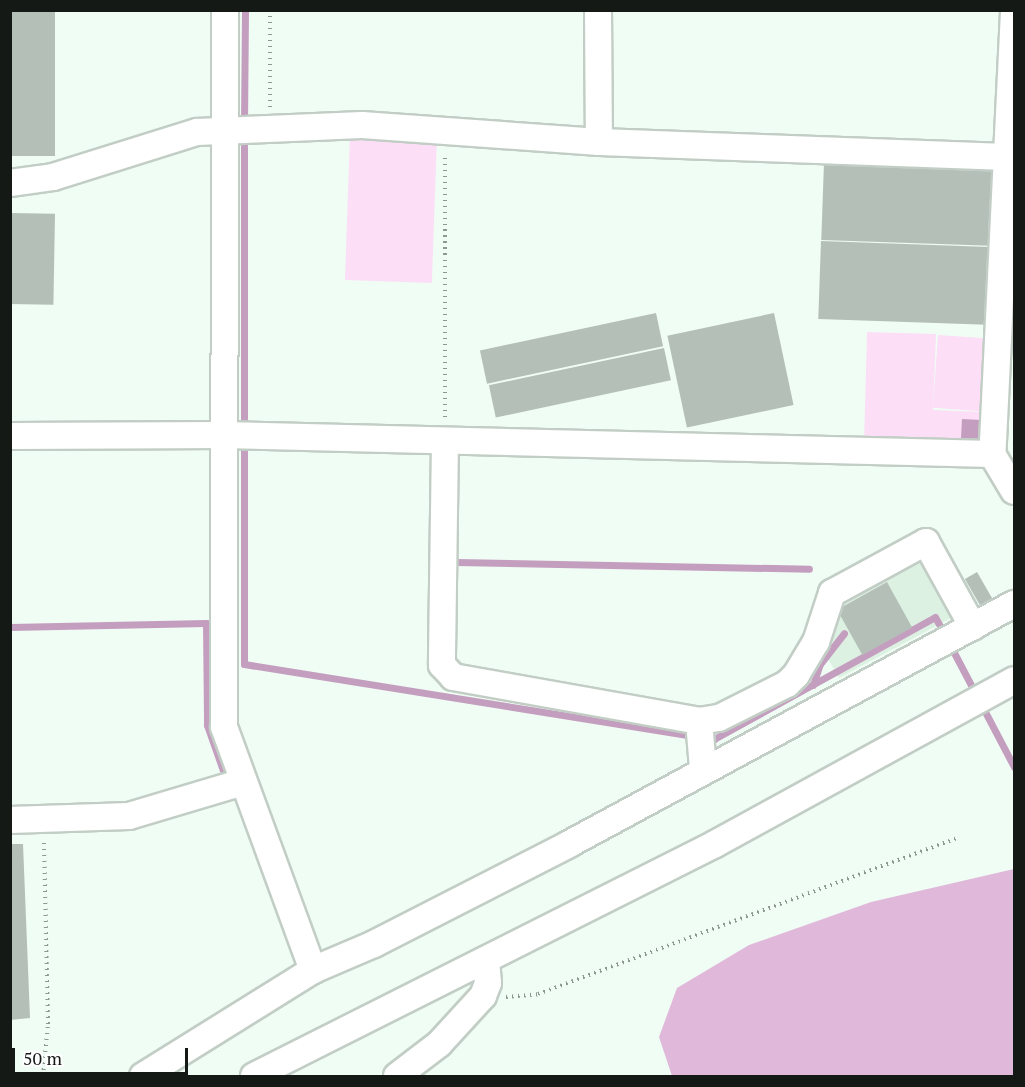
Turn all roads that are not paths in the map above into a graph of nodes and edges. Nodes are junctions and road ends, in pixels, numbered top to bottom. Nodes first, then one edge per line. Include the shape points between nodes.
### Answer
1 (225, 10) edge
2 (598, 10) edge
3 (1014, 12) edge
4 (227, 130) junction
5 (599, 142) junction
6 (1010, 157) edge
7 (10, 183) edge
8 (10, 436) edge
9 (236, 436) junction
10 (445, 441) junction
11 (992, 454) junction
12 (1014, 491) edge
13 (1014, 604) edge
14 (967, 631) junction
15 (1014, 680) edge
16 (698, 724) junction
17 (701, 764) junction
18 (243, 782) junction
19 (10, 820) edge
20 (486, 960) junction
21 (313, 970) junction
22 (143, 1077) edge
23 (254, 1077) edge
24 (397, 1077) edge

1 - 4 street
2 - 5 street
3 - 6 street
4 - 5 street via 362,125
4 - 7 street via 136,148 53,177
4 - 9 street
5 - 6 street
6 - 11 street
8 - 9 street
9 - 10 street
9 - 18 street via 224,727
10 - 11 street
10 - 16 street via 442,665 453,677
11 - 12 street
13 - 14 street
14 - 16 street via 926,542 832,593 816,642 788,684 719,718
14 - 17 street
15 - 20 street via 726,838
16 - 17 street
17 - 21 street via 569,844 374,944
18 - 19 street via 129,816
18 - 21 street
20 - 23 street
20 - 24 street via 489,983 483,996 440,1044
21 - 22 street

